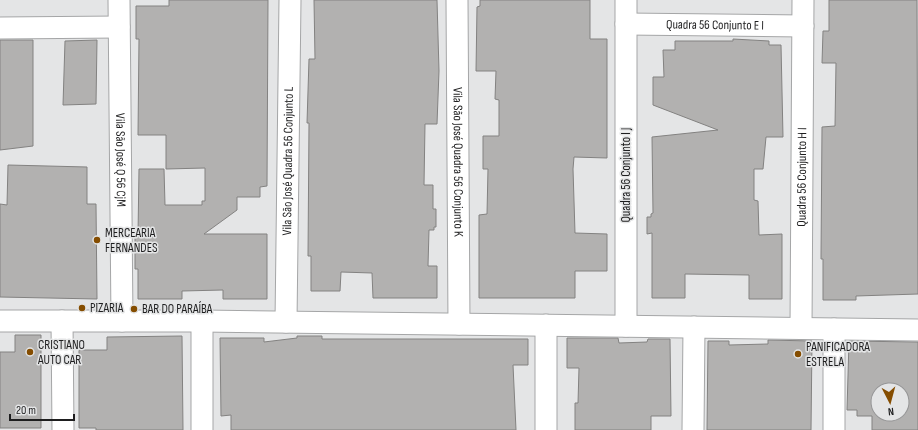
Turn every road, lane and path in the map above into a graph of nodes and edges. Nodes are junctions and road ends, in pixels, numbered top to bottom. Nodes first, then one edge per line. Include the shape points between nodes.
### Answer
1 (119, 0) edge
2 (290, 0) edge
3 (457, 0) edge
4 (626, 0) edge
5 (803, 0) edge
6 (626, 24) junction
7 (803, 26) junction
8 (119, 27) junction
9 (0, 28) edge
10 (0, 321) edge
11 (62, 321) junction
12 (122, 321) junction
13 (202, 321) junction
14 (286, 322) junction
15 (459, 324) junction
16 (546, 325) junction
17 (626, 326) junction
18 (694, 327) junction
19 (801, 328) junction
20 (834, 329) junction
21 (918, 330) edge
22 (63, 430) edge
23 (202, 430) edge
24 (546, 430) edge
25 (693, 430) edge
26 (834, 430) edge

1 - 8 street, Vila São José Q 56 CjM
2 - 14 street, Vila São José Quadra 56 Conjunto L
3 - 15 street, Vila São José Quadra 56 Conjunto K
4 - 6 street, Quadra 56 Conjunto I J
5 - 7 street, Quadra 56 Conjunto H I
6 - 7 street, Quadra 56 Conjunto E I
6 - 17 street, Quadra 56 Conjunto I J
7 - 19 street, Quadra 56 Conjunto H I
8 - 9 street
8 - 12 street, Vila São José Q 56 CjM
10 - 11 street
11 - 12 street
11 - 22 street
12 - 13 street
13 - 14 street
13 - 23 street
14 - 15 street
15 - 16 street
16 - 17 street
16 - 24 street
17 - 18 street
18 - 19 street
18 - 25 street
19 - 20 street
20 - 21 street
20 - 26 street

